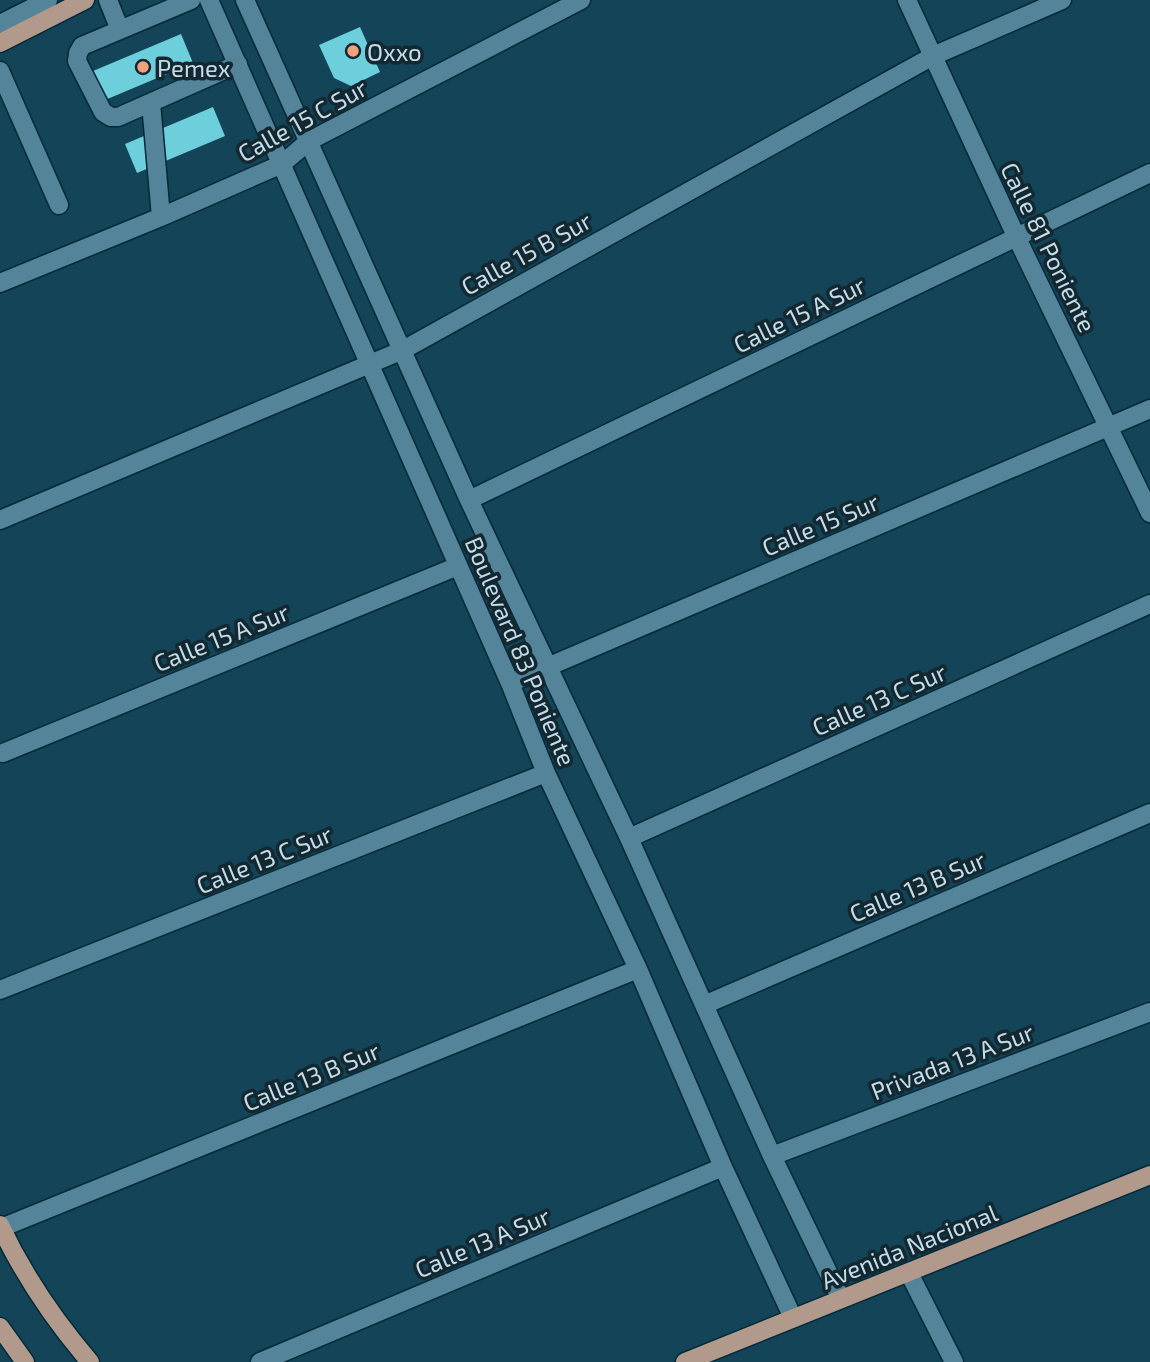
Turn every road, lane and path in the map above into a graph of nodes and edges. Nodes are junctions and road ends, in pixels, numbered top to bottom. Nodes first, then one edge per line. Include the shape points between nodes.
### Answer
1 (48, 0) edge
2 (85, 0) edge
3 (108, 0) edge
4 (191, 0) edge
5 (209, 0) edge
6 (245, 0) edge
7 (581, 0) edge
8 (907, 0) edge
9 (1062, 0) edge
10 (0, 24) edge
11 (120, 30) junction
12 (0, 43) edge
13 (933, 56) junction
14 (238, 64) junction
15 (0, 71) edge
16 (151, 103) junction
17 (309, 141) junction
18 (282, 164) junction
19 (1150, 173) edge
20 (59, 205) dead end
21 (161, 217) junction
22 (1016, 236) junction
23 (0, 283) edge
24 (403, 350) junction
25 (369, 364) junction
26 (1150, 409) edge
27 (1109, 426) junction
28 (469, 500) junction
29 (1150, 513) edge
30 (0, 520) edge
31 (458, 566) junction
32 (1150, 604) edge
33 (549, 667) junction
34 (510, 683) junction
35 (3, 753) dead end
36 (547, 773) junction
37 (1150, 813) edge
38 (629, 838) junction
39 (638, 969) junction
40 (0, 990) edge
41 (704, 1005) junction
42 (1150, 1012) edge
43 (772, 1156) junction
44 (723, 1167) junction
45 (1150, 1175) edge
46 (1, 1227) edge
47 (909, 1273) junction
48 (841, 1299) junction
49 (793, 1318) junction
50 (0, 1327) edge
51 (25, 1362) edge
52 (90, 1362) edge
53 (260, 1362) edge
54 (685, 1362) edge
55 (954, 1362) edge

1 - 10 street
2 - 12 main road
3 - 11 street
4 - 11 street
5 - 14 street, Boulevard 83 Poniente
6 - 17 street, Boulevard 83 Poniente
7 - 17 street, Calle 15 C Sur
8 - 13 street, Calle 81 Poniente
9 - 13 street, Calle 15 B Sur
11 - 16 street via 82,46 77,61 103,112 111,117
13 - 22 street, Calle 81 Poniente
13 - 24 street, Calle 15 B Sur
14 - 16 street
14 - 18 street, Boulevard 83 Poniente
15 - 20 street
16 - 21 street
17 - 18 street, Calle 15 C Sur
17 - 24 street, Boulevard 83 Poniente
18 - 21 street, Calle 15 C Sur
18 - 25 street, Boulevard 83 Poniente
19 - 22 street, Calle 15 A Sur
21 - 23 street, Calle 15 C Sur
22 - 27 street, Calle 81 Poniente
22 - 28 street, Calle 15 A Sur
24 - 25 street, Calle 15 B Sur
24 - 28 street, Boulevard 83 Poniente
25 - 30 street, Calle 15 B Sur
25 - 31 street, Boulevard 83 Poniente
26 - 27 street, Calle 15 Sur
27 - 29 street, Calle 81 Poniente
27 - 33 street, Calle 15 Sur
28 - 33 street, Boulevard 83 Poniente
31 - 34 street, Boulevard 83 Poniente
31 - 35 street, Calle 15 A Sur
32 - 38 street, Calle 13 C Sur
33 - 34 street, Calle 15 Sur
33 - 38 street, Boulevard 83 Poniente
34 - 36 street, Boulevard 83 Poniente
36 - 39 street, Boulevard 83 Poniente
36 - 40 street, Calle 13 C Sur
37 - 41 street, Calle 13 B Sur
38 - 41 street, Boulevard 83 Poniente
39 - 44 street, Boulevard 83 Poniente
39 - 46 street, Calle 13 B Sur
41 - 43 street, Boulevard 83 Poniente
42 - 43 street, Privada 13 A Sur
43 - 48 street, Boulevard 83 Poniente
44 - 49 street, Boulevard 83 Poniente
44 - 53 street, Calle 13 A Sur
45 - 47 main road, Avenida Nacional
46 - 52 main road via 32,1285
47 - 48 main road, Avenida Nacional
47 - 55 street
48 - 49 main road, Avenida Nacional
49 - 54 main road, Avenida Nacional
50 - 51 main road

